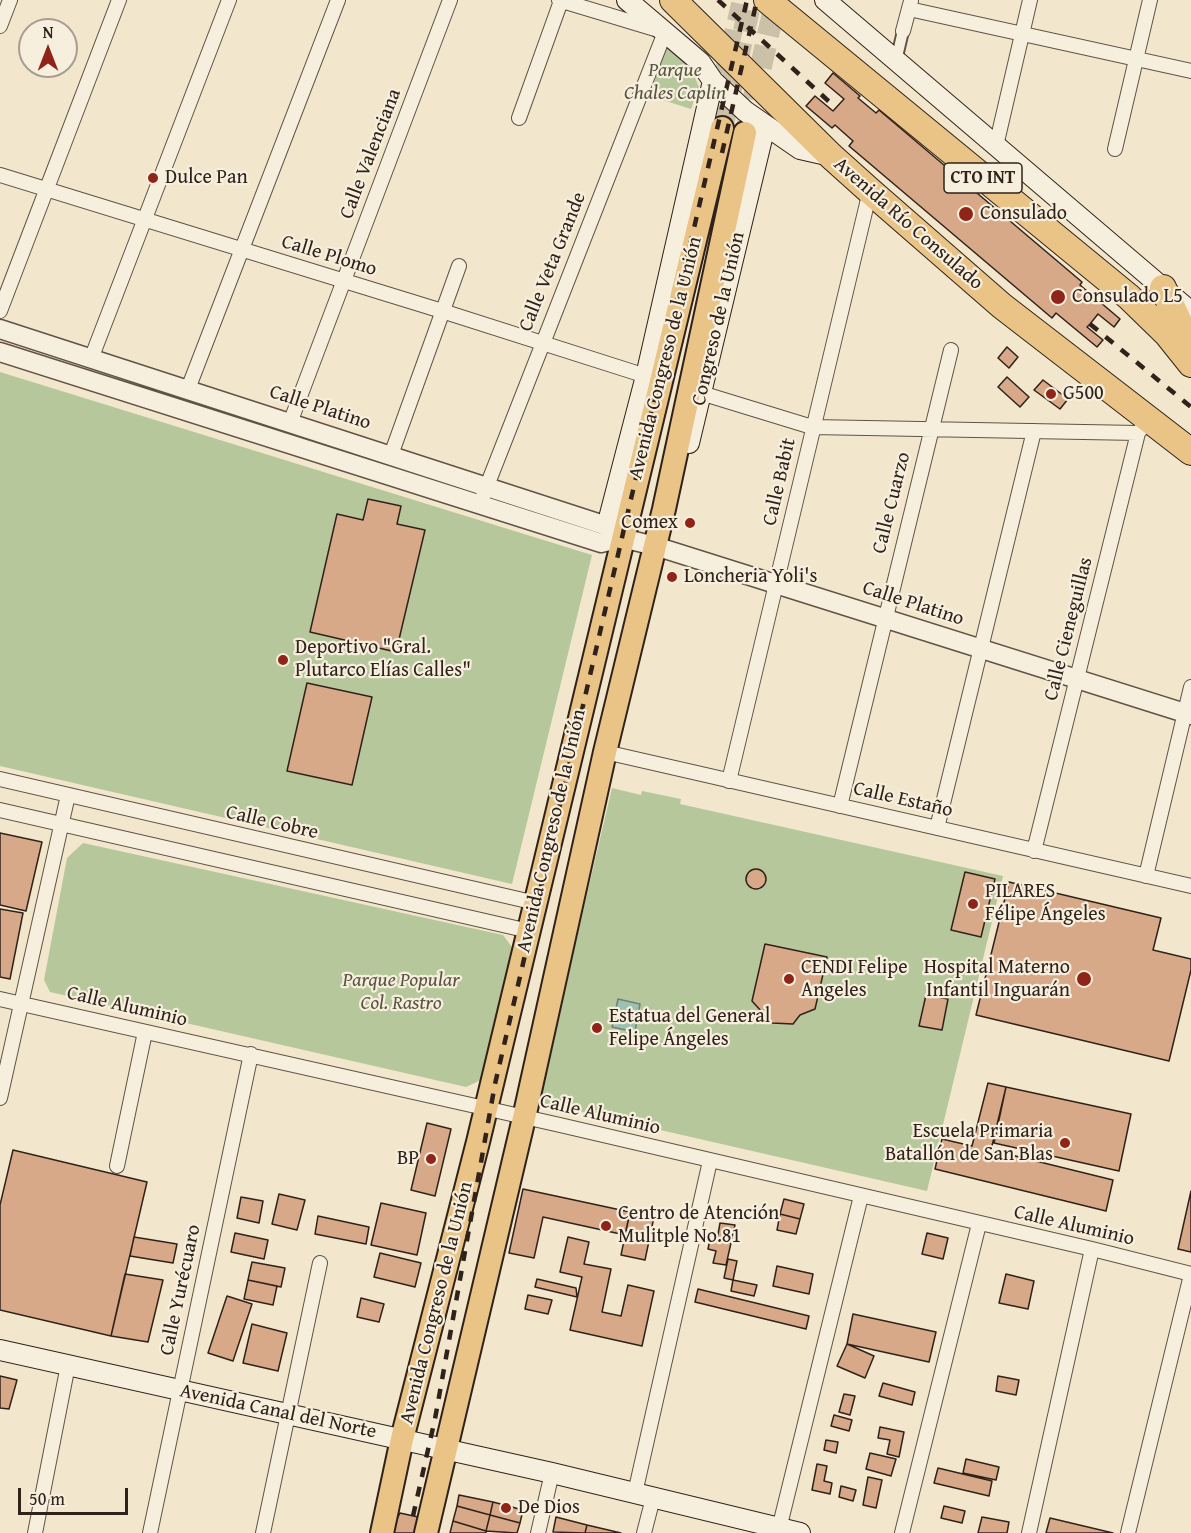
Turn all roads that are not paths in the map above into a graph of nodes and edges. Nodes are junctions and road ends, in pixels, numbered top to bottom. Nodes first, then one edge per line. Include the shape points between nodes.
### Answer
1 (10, 0) edge
2 (119, 0) edge
3 (229, 0) edge
4 (338, 0) edge
5 (450, 0) edge
6 (560, 0) edge
7 (627, 0) edge
8 (673, 0) edge
9 (767, 0) edge
10 (825, 0) edge
11 (1030, 0) edge
12 (1150, 0) edge
13 (910, 4) edge
14 (0, 26) edge
15 (903, 31) joint
16 (665, 32) junction
17 (1022, 34) junction
18 (1137, 59) junction
19 (896, 61) junction
20 (1191, 71) edge
21 (713, 81) junction
22 (519, 118) dead end
23 (716, 127) tunnel mouth
24 (755, 130) junction
25 (996, 146) junction
26 (1115, 149) dead end
27 (831, 156) junction
28 (0, 175) edge
29 (47, 190) junction
30 (870, 191) junction
31 (144, 219) junction
32 (242, 249) junction
33 (459, 266) dead end
34 (343, 280) junction
35 (1163, 288) junction
36 (0, 311) edge
37 (442, 311) junction
38 (1191, 312) edge
39 (0, 329) edge
40 (542, 343) junction
41 (1191, 348) edge
42 (951, 350) dead end
43 (0, 352) edge
44 (91, 359) junction
45 (1191, 364) edge
46 (646, 376) junction
47 (188, 388) junction
48 (701, 393) junction
49 (290, 423) junction
50 (1143, 426) junction
51 (813, 427) junction
52 (930, 429) junction
53 (1034, 431) junction
54 (1191, 452) edge
55 (391, 455) junction
56 (487, 488) junction
57 (480, 507) junction
58 (664, 509) junction
59 (614, 532) junction
60 (655, 546) junction
61 (777, 585) junction
62 (884, 618) junction
63 (981, 649) junction
64 (1076, 679) junction
65 (1191, 687) edge
66 (1188, 714) edge
67 (605, 752) junction
68 (0, 779) edge
69 (729, 781) junction
70 (68, 795) junction
71 (840, 806) junction
72 (0, 810) edge
73 (61, 824) junction
74 (937, 828) junction
75 (1034, 851) junction
76 (1146, 876) junction
77 (1191, 886) edge
78 (536, 903) junction
79 (529, 931) junction
80 (0, 999) edge
81 (21, 1003) junction
82 (145, 1032) junction
83 (251, 1054) junction
84 (0, 1098) edge
85 (486, 1110) junction
86 (524, 1118) junction
87 (710, 1161) junction
88 (117, 1166) dead end
89 (861, 1196) junction
90 (979, 1224) junction
91 (1092, 1249) junction
92 (320, 1263) dead end
93 (1191, 1275) edge
94 (0, 1350) edge
95 (68, 1365) junction
96 (180, 1390) junction
97 (289, 1415) junction
98 (402, 1439) junction
99 (445, 1449) junction
100 (552, 1473) junction
101 (644, 1496) junction
102 (779, 1531) edge
103 (35, 1533) edge
104 (150, 1533) edge
105 (263, 1533) edge
106 (382, 1533) edge
107 (426, 1533) edge
108 (538, 1533) edge
109 (644, 1533) edge
110 (800, 1533) edge
111 (902, 1533) edge
112 (1029, 1533) edge
113 (1128, 1533) edge

1 - 14 street
2 - 29 street
3 - 31 street
4 - 32 street
5 - 34 street, Calle Valenciana
6 - 16 street
6 - 22 street
7 - 16 main road, Avenida Río Consulado
8 - 27 highway
9 - 45 highway, CTO INT via 1129,297
10 - 19 main road, CTO INT
11 - 17 street
12 - 18 street
13 - 15 street
13 - 17 street
15 - 19 street
16 - 21 main road, Avenida Río Consulado via 700,62
16 - 40 street, Calle Veta Grande
17 - 18 street
17 - 25 street
18 - 20 street
18 - 26 street
19 - 25 main road, CTO INT
21 - 24 main road, Avenida Río Consulado
21 - 46 main road
23 - 59 main road, Avenida Congreso de la Unión
24 - 27 main road, Avenida Río Consulado via 800,149
24 - 48 main road, Congreso de la Unión
24 - 58 main road, Avenida Congreso de la Unión
25 - 35 main road, CTO INT
27 - 30 highway, Avenida Río Consulado
28 - 29 street, Calle Plomo
29 - 31 street, Calle Plomo
29 - 36 street
30 - 50 highway, Avenida Río Consulado
30 - 51 street, Calle Babit
31 - 32 street, Calle Plomo
31 - 44 street
32 - 34 street, Calle Plomo
32 - 47 street
33 - 37 street
34 - 37 street, Calle Plomo
34 - 49 street, Calle Valenciana
35 - 38 main road, CTO INT
35 - 41 highway
37 - 40 street, Calle Plomo
37 - 55 street
39 - 44 street, Calle Platino
40 - 46 street, Calle Plomo
40 - 56 street, Calle Veta Grande
42 - 52 street, Calle Cuarzo
43 - 57 street, Calle Platino via 337,457
44 - 47 street, Calle Platino
46 - 59 main road
47 - 49 street, Calle Platino
48 - 51 street
48 - 58 main road, Congreso de la Unión via 680,483
49 - 55 street, Calle Platino
50 - 53 street
50 - 54 highway, Avenida Río Consulado
50 - 64 street, Calle Cieneguillas
51 - 52 street
51 - 61 street, Calle Babit
52 - 53 street
52 - 62 street, Calle Cuarzo
53 - 63 street
55 - 56 street, Calle Platino
56 - 57 street, Calle Veta Grande
56 - 59 street, Calle Platino
57 - 59 street, Calle Platino via 601,543
58 - 60 main road, Avenida Congreso de la Unión
59 - 60 street, Calle Platino
59 - 78 main road, Avenida Congreso de la Unión
60 - 61 street, Calle Platino
60 - 67 main road, Avenida Congreso de la Unión
61 - 62 street, Calle Platino
61 - 69 street, Calle Babit
62 - 63 street, Calle Platino
62 - 71 street, Calle Cuarzo
63 - 64 street, Calle Platino
63 - 74 street
64 - 66 street, Calle Platino
64 - 75 street, Calle Cieneguillas
65 - 66 street
66 - 76 street
67 - 69 street, Calle Estaño
67 - 86 main road, Avenida Congreso de la Unión
68 - 70 street, Calle Cobre
69 - 71 street, Calle Estaño
70 - 73 street
70 - 78 street, Calle Cobre
71 - 74 street, Calle Estaño
72 - 73 street
73 - 79 street
73 - 81 street
74 - 75 street, Calle Estaño
75 - 76 street, Calle Estaño
76 - 77 street, Calle Estaño
78 - 79 main road, Avenida Congreso de la Unión
79 - 85 main road, Avenida Congreso de la Unión
80 - 81 street, Calle Aluminio
81 - 82 street, Calle Aluminio
81 - 84 street
82 - 83 street, Calle Aluminio
82 - 88 street
83 - 85 street, Calle Aluminio
83 - 96 street, Calle Yurécuaro
85 - 86 street, Calle Aluminio
85 - 98 main road, Avenida Congreso de la Unión
86 - 87 street, Calle Aluminio
86 - 99 main road, Avenida Congreso de la Unión
87 - 89 street, Calle Aluminio
87 - 101 street
89 - 90 street, Calle Aluminio
89 - 102 street
90 - 91 street, Calle Aluminio
90 - 111 street
91 - 93 street, Calle Aluminio
91 - 112 street
92 - 97 street
93 - 113 street
94 - 95 main road, Avenida Canal del Norte
95 - 96 main road, Avenida Canal del Norte
95 - 103 street
96 - 97 main road, Avenida Canal del Norte
96 - 104 street, Calle Yurécuaro
97 - 98 main road, Avenida Canal del Norte
97 - 105 street
98 - 99 main road, Avenida Canal del Norte
98 - 106 main road, Avenida Congreso de la Unión
99 - 100 main road, Avenida Canal del Norte
99 - 107 main road, Avenida Congreso de la Unión
100 - 101 main road, Avenida Canal del Norte
100 - 108 street
101 - 102 main road, Avenida Canal del Norte
101 - 109 street
102 - 110 main road, Avenida Canal del Norte

